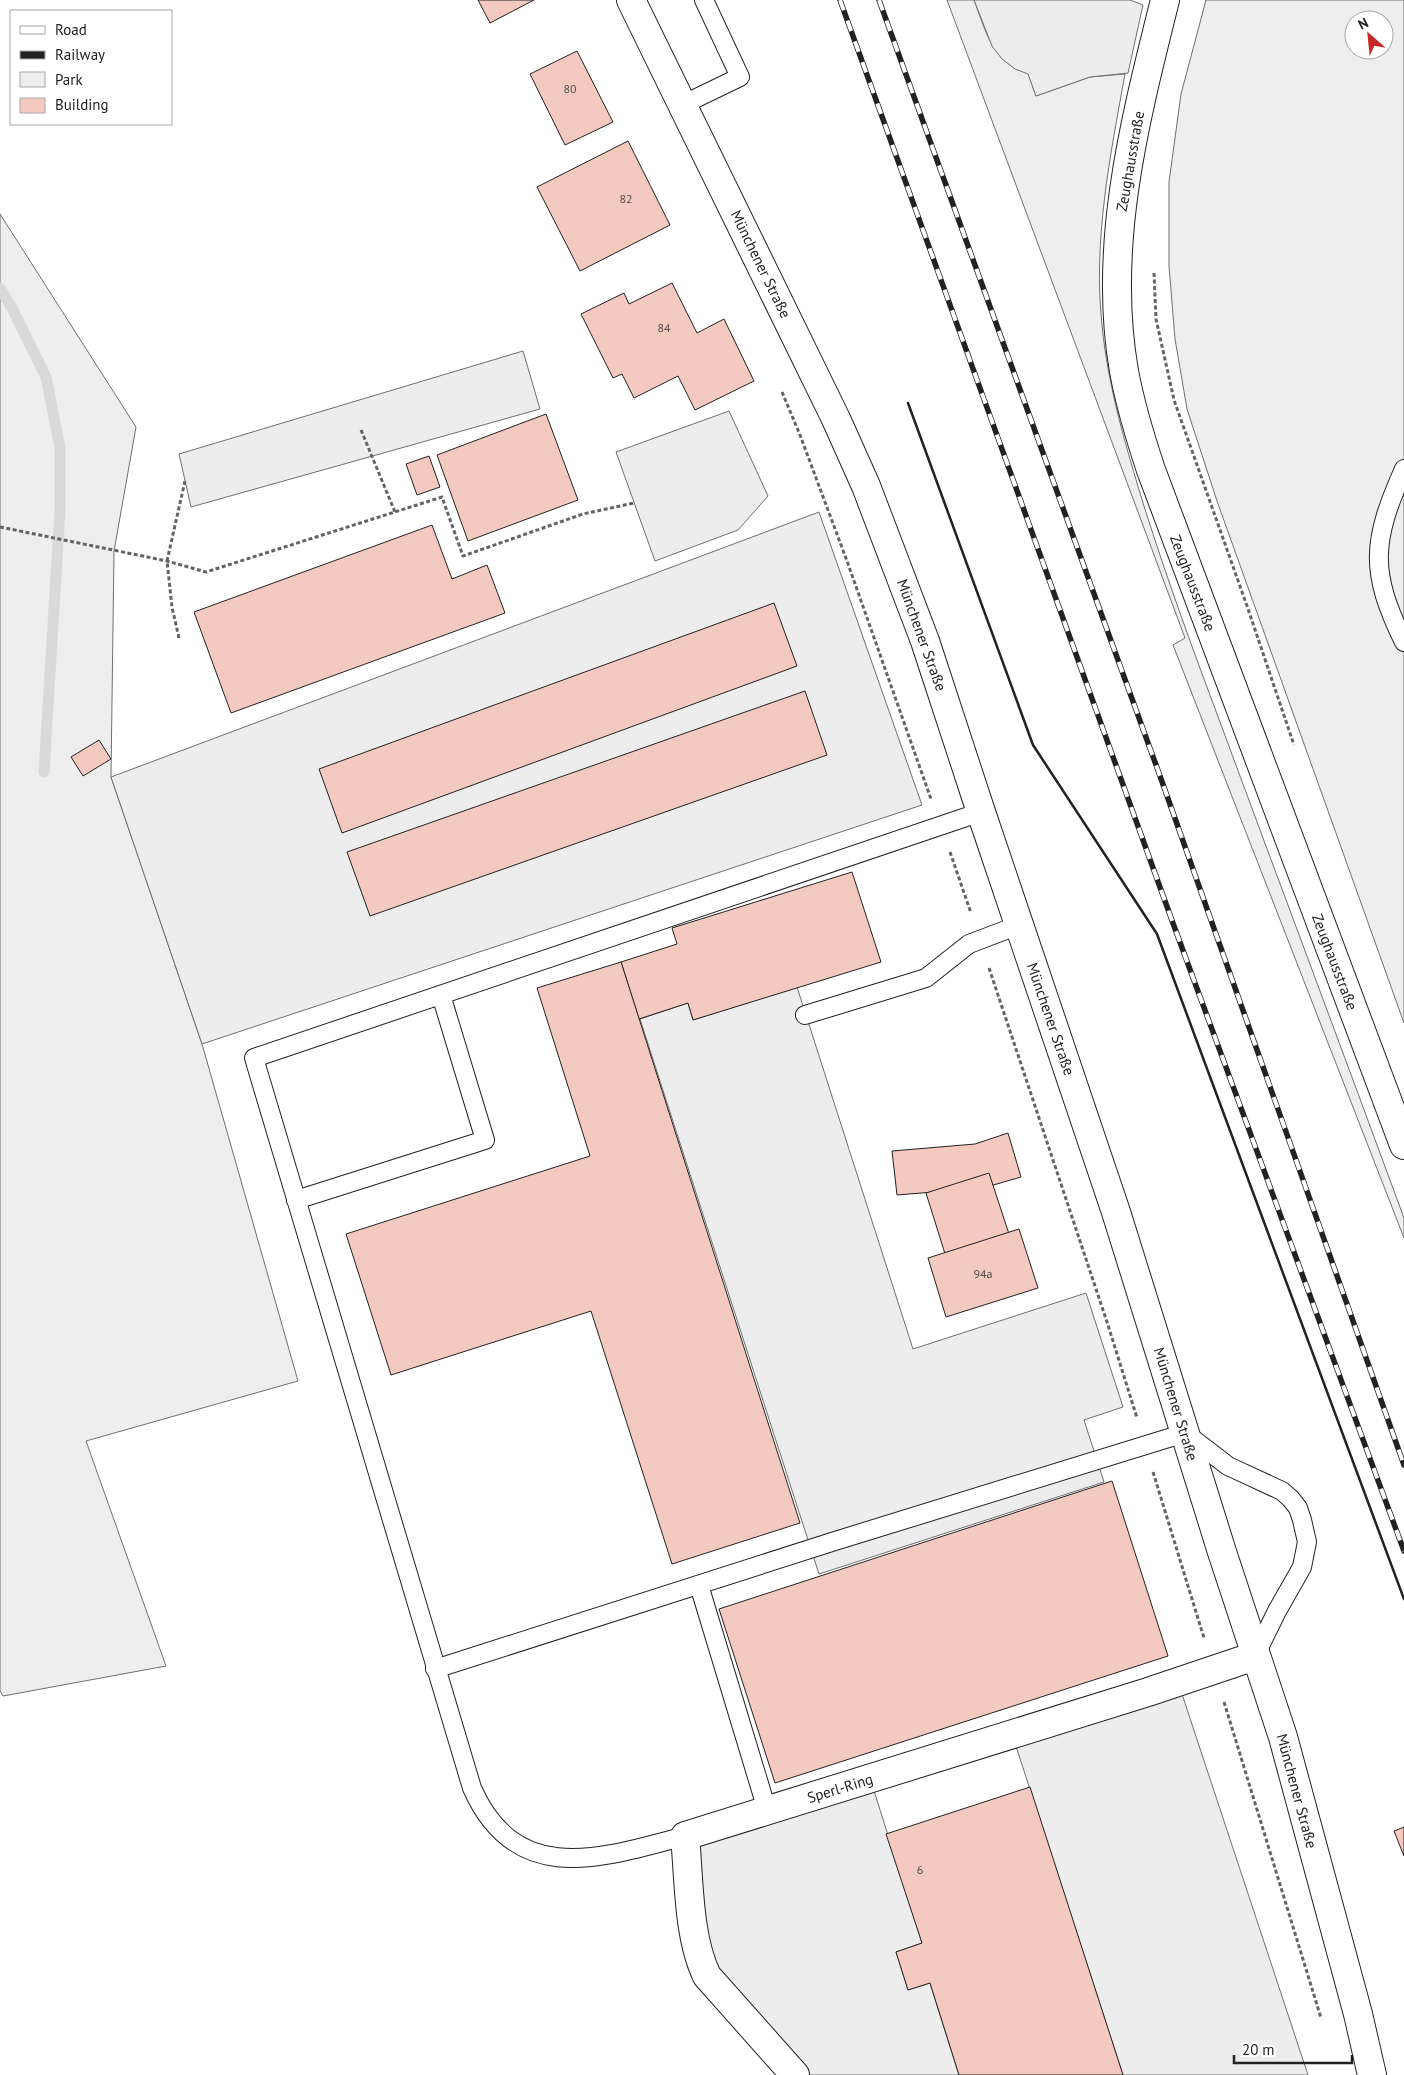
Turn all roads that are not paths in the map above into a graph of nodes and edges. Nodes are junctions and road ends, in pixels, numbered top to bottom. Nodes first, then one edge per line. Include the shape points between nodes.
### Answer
1 (631, 0) edge
2 (704, 0) edge
3 (1166, 0) edge
4 (682, 105) junction
5 (1404, 469) edge
6 (1404, 642) edge
7 (981, 812) junction
8 (1018, 925) junction
9 (441, 995) junction
10 (805, 1015) dead end
11 (1404, 1145) edge
12 (296, 1200) junction
13 (1186, 1433) junction
14 (699, 1585) junction
15 (1256, 1656) junction
16 (435, 1669) junction
17 (767, 1810) junction
18 (685, 1836) junction
19 (795, 2075) edge
20 (1372, 2075) edge

1 - 4 main road, Münchener Straße
2 - 4 lane via 740,77
3 - 11 main road, Zeughausstraße via 1128,159 1121,207 1117,288 1124,370 1132,411 1150,470
4 - 7 main road, Münchener Straße via 790,320 866,486 925,641
5 - 6 lane via 1390,500 1377,564 1383,593
7 - 8 main road, Münchener Straße
7 - 9 lane
8 - 10 lane via 969,944 926,978
8 - 13 main road, Münchener Straße via 1116,1212
9 - 12 lane via 254,1058
9 - 12 lane via 485,1140
12 - 16 lane
13 - 14 lane
13 - 15 main road, Münchener Straße
13 - 15 lane via 1228,1466 1282,1491 1294,1503 1302,1520 1307,1542 1302,1567
14 - 16 lane
14 - 17 lane
15 - 17 main road, Sperl-Ring
15 - 20 main road, Münchener Straße via 1283,1736
16 - 18 lane via 475,1796 488,1819 513,1843 557,1857 597,1858
17 - 18 main road, Sperl-Ring
18 - 19 main road via 702,1966 707,1976

